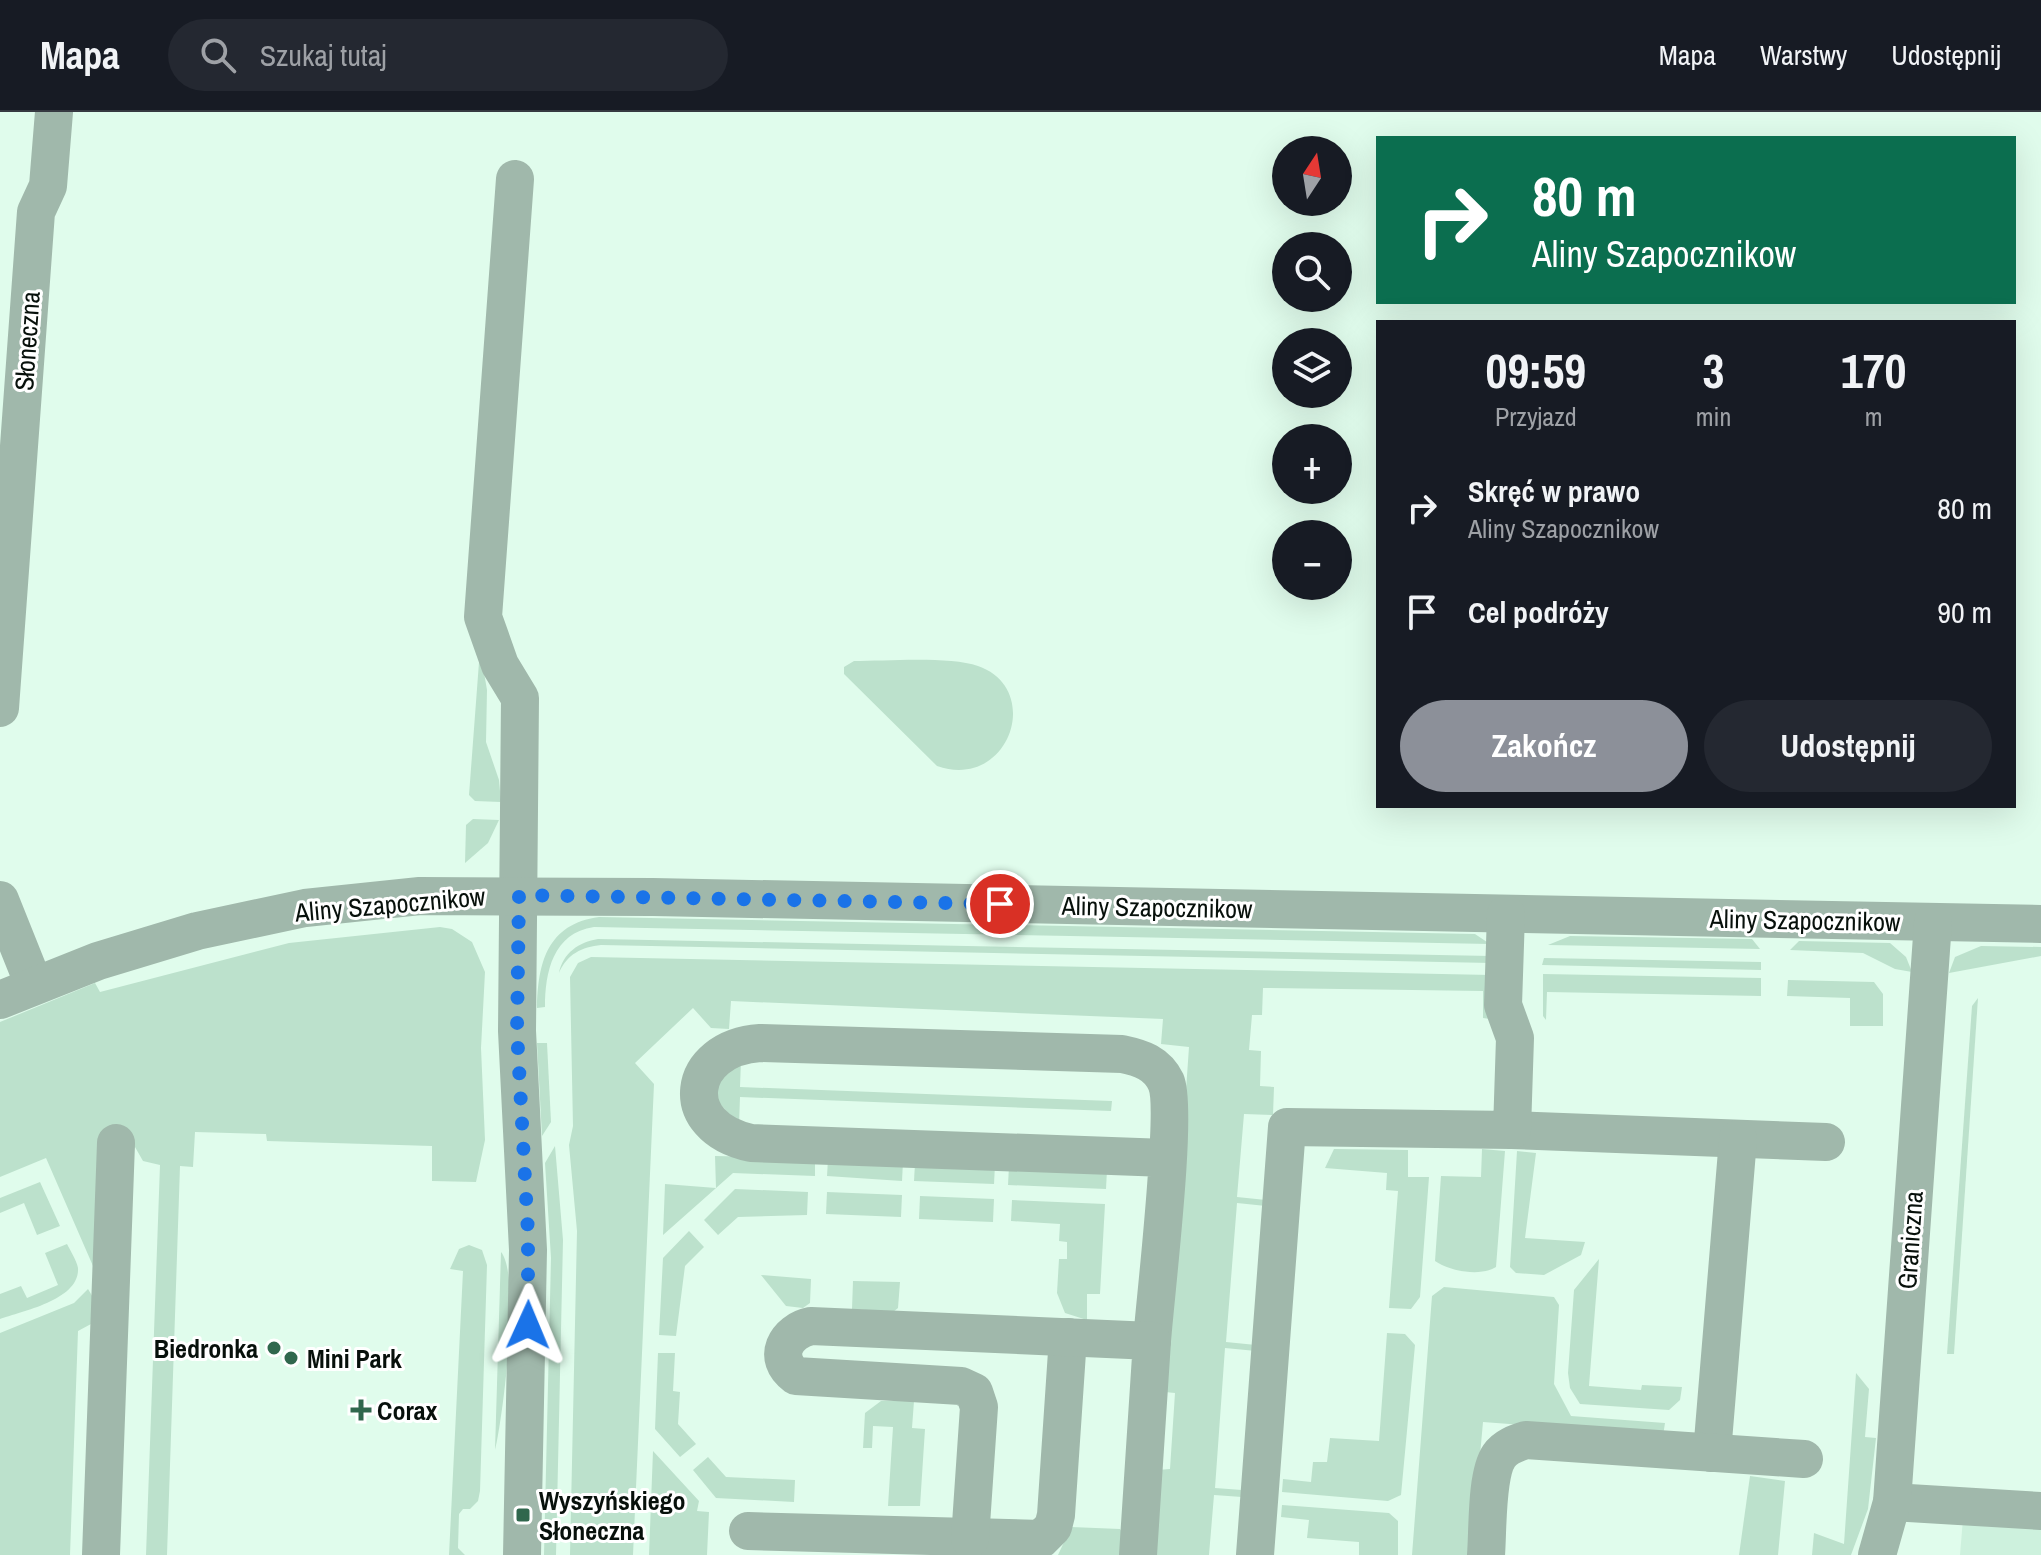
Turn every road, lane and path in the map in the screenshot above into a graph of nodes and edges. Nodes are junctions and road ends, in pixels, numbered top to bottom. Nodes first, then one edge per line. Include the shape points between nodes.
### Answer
1 (54, 112) edge
2 (515, 179) dead end
3 (0, 708) edge
4 (519, 895) junction
5 (0, 900) edge
6 (1519, 914) junction
7 (1933, 922) junction
8 (2041, 924) edge
9 (17, 993) edge
10 (1512, 1130) junction
11 (1738, 1139) junction
12 (1826, 1142) dead end
13 (116, 1143) dead end
14 (1166, 1158) junction
15 (1068, 1337) junction
16 (1152, 1341) junction
17 (1712, 1453) junction
18 (1804, 1459) dead end
19 (1892, 1502) junction
20 (2041, 1511) edge
21 (748, 1531) dead end
22 (970, 1539) junction
23 (101, 1555) edge
24 (522, 1555) edge
25 (1138, 1555) edge
26 (1255, 1555) edge
27 (1486, 1555) edge
28 (1877, 1555) edge

1 - 3 street, Słoneczna via 42,199
2 - 4 street via 483,617 500,665 520,698
4 - 6 street, Aliny Szapocznikow
4 - 9 street, Aliny Szapocznikow via 420,896 305,908 197,931
4 - 24 street via 518,1081 528,1250
5 - 9 street
6 - 7 street, Aliny Szapocznikow
6 - 10 street via 1503,1005 1515,1038
7 - 8 street, Aliny Szapocznikow
7 - 19 street, Graniczna
10 - 11 street
10 - 26 street via 1287,1127
11 - 12 street
11 - 17 street
13 - 23 street
14 - 14 street via 1168,1086 1153,1064 1122,1054 749,1044 716,1057 700,1088 701,1110 711,1126 751,1143
14 - 16 street
15 - 16 street
15 - 22 street via 1053,1527 1033,1541
15 - 22 street via 811,1326 795,1330 786,1341 787,1368 803,1378 961,1386 974,1392 979,1407
16 - 25 street
17 - 18 street
17 - 27 street via 1526,1440 1511,1445 1499,1456 1493,1473
19 - 20 street
19 - 28 street, Graniczna
21 - 22 street

